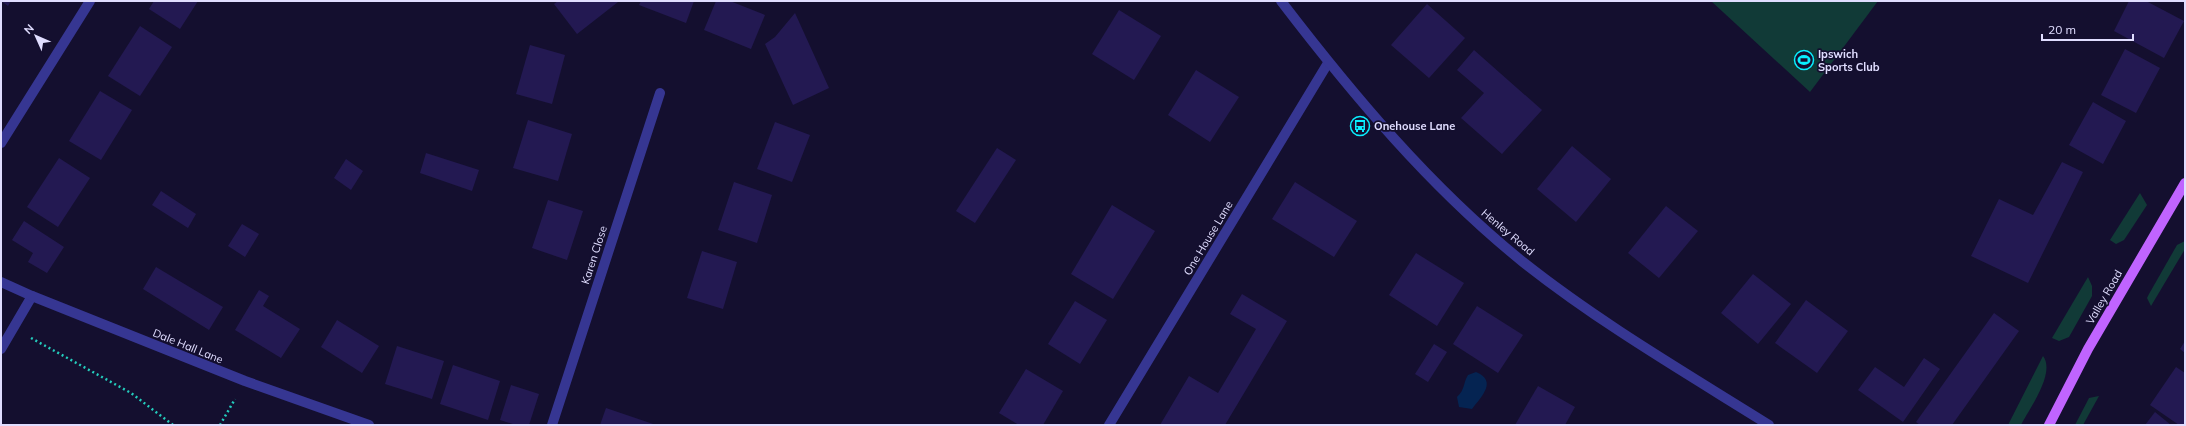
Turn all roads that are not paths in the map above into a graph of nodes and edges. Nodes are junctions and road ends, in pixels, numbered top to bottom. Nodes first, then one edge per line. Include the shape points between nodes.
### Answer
1 (90, 1) edge
2 (1280, 1) edge
3 (1328, 63) junction
4 (660, 93) dead end
5 (1, 143) edge
6 (2185, 183) edge
7 (1, 282) edge
8 (32, 296) junction
9 (1, 349) edge
10 (369, 425) edge
11 (552, 425) edge
12 (1109, 425) edge
13 (1769, 425) edge
14 (2049, 425) edge

1 - 5 street
2 - 3 street, Henley Road
3 - 12 street, One House Lane
3 - 13 street, Henley Road via 1409,156 1470,216 1524,262 1614,328
4 - 11 street, Karen Close
6 - 14 main road, Valley Road via 2092,342
7 - 8 street, Dale Hall Lane
8 - 9 street
8 - 10 street, Dale Hall Lane via 244,381

